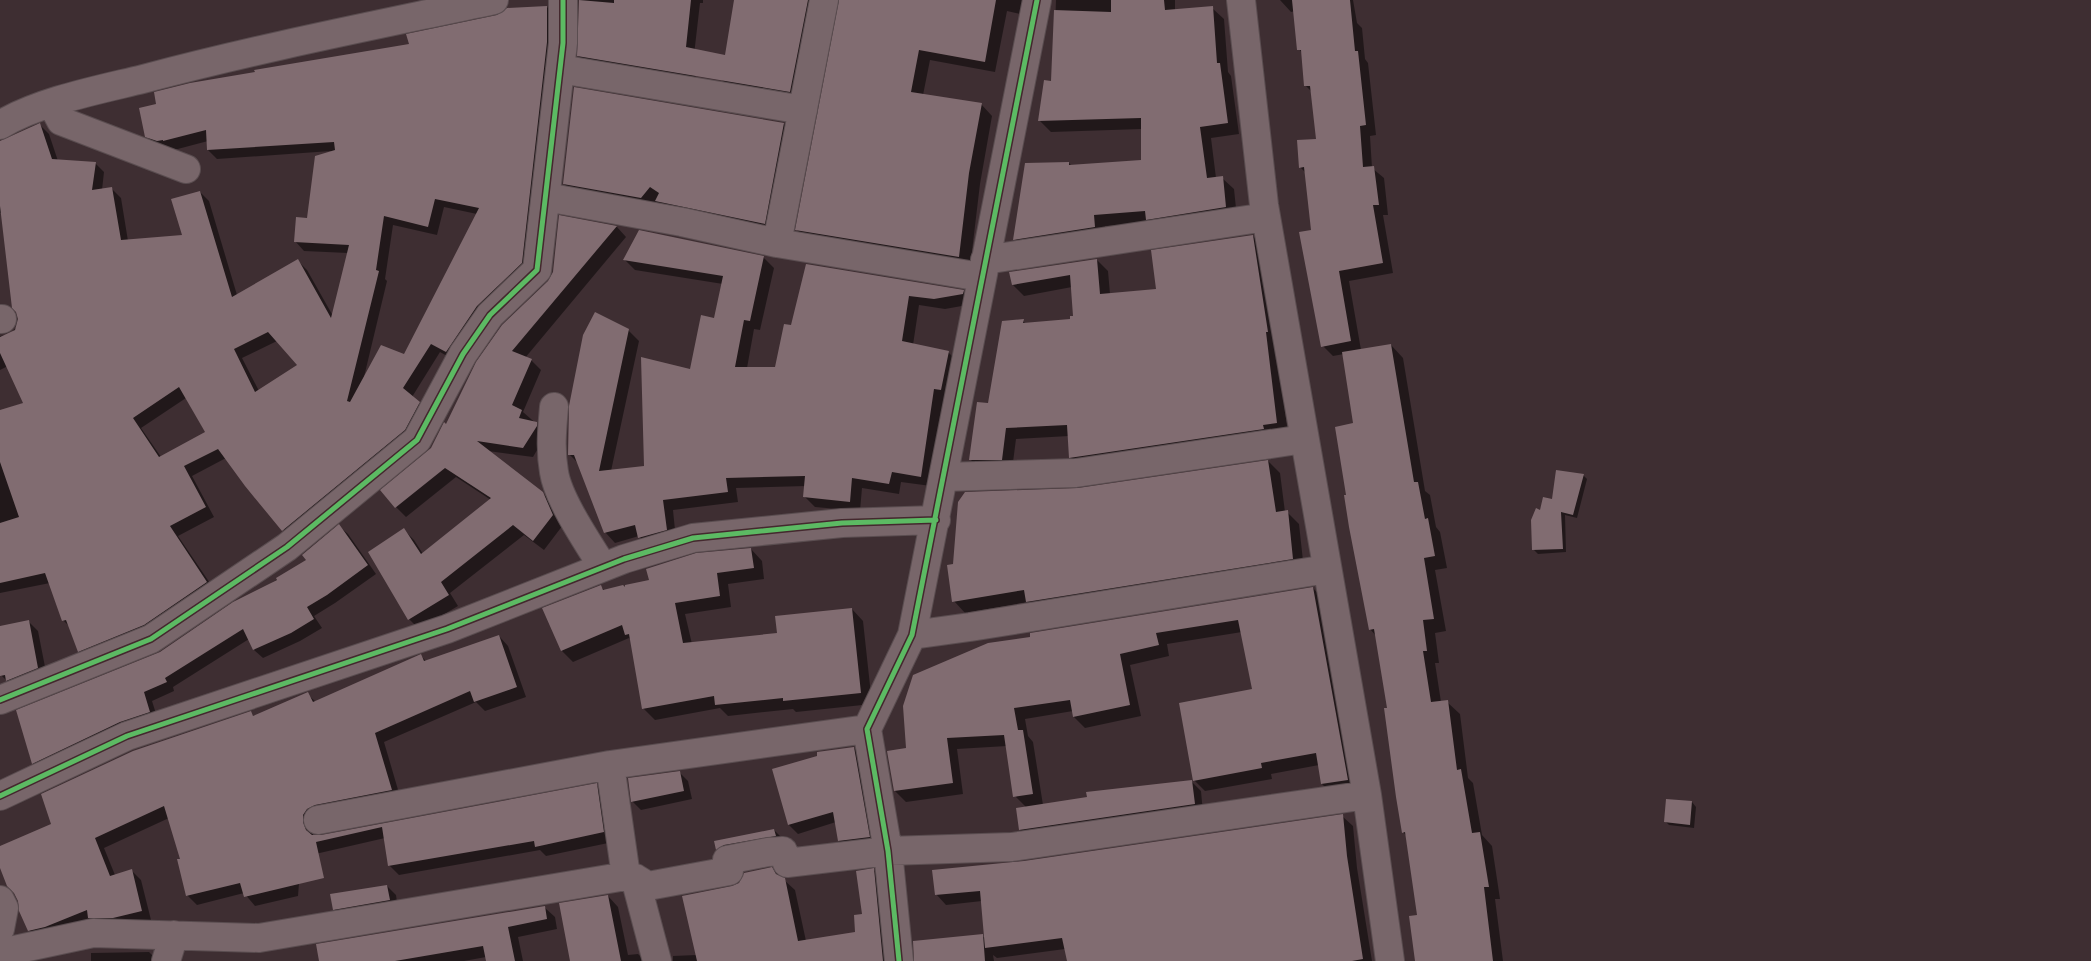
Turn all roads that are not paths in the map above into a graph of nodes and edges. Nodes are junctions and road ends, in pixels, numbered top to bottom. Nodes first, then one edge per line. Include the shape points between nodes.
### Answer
1 (494, 0) edge
2 (563, 0) edge
3 (824, 0) edge
4 (1037, 0) edge
5 (1241, 0) edge
6 (560, 69) junction
7 (52, 104) junction
8 (803, 110) junction
9 (0, 125) edge
10 (186, 169) dead end
11 (546, 197) junction
12 (1266, 217) junction
13 (777, 243) junction
14 (983, 269) junction
15 (554, 407) dead end
16 (1304, 439) junction
17 (944, 477) junction
18 (936, 520) junction
19 (603, 567) junction
20 (1327, 569) junction
21 (912, 634) junction
22 (0, 700) edge
23 (867, 729) junction
24 (610, 765) junction
25 (1367, 794) junction
26 (0, 796) edge
27 (318, 820) dead end
28 (888, 851) junction
29 (631, 877) junction
30 (0, 900) edge
31 (0, 929) edge
32 (174, 935) junction
33 (0, 953) edge
34 (166, 961) edge
35 (657, 961) edge
36 (899, 961) edge
37 (1390, 961) edge

1 - 7 street via 209,62
2 - 6 street
3 - 8 street
4 - 14 street
5 - 12 street
6 - 8 street
6 - 11 street
7 - 9 street
7 - 10 street via 61,121
8 - 13 street
11 - 13 street
11 - 22 street via 537,270 490,315 463,354 417,440 287,547 151,639
12 - 14 street
12 - 16 street
13 - 14 street
14 - 17 street
15 - 19 street via 551,440 554,474 567,506
16 - 17 street via 1076,473
16 - 20 street
17 - 18 street
18 - 19 street via 842,523 694,538
18 - 21 street
19 - 26 street via 447,629 127,736
20 - 21 street via 980,626
20 - 25 street
21 - 23 street
23 - 24 street
23 - 28 street
24 - 27 street
24 - 29 street
25 - 28 street via 1012,847
25 - 37 street
28 - 29 street via 787,863 783,851 768,852 727,860 730,871 648,886
28 - 36 street
29 - 32 street via 259,938
29 - 35 street
30 - 31 street via 4,908
32 - 33 street via 93,933
32 - 34 street

